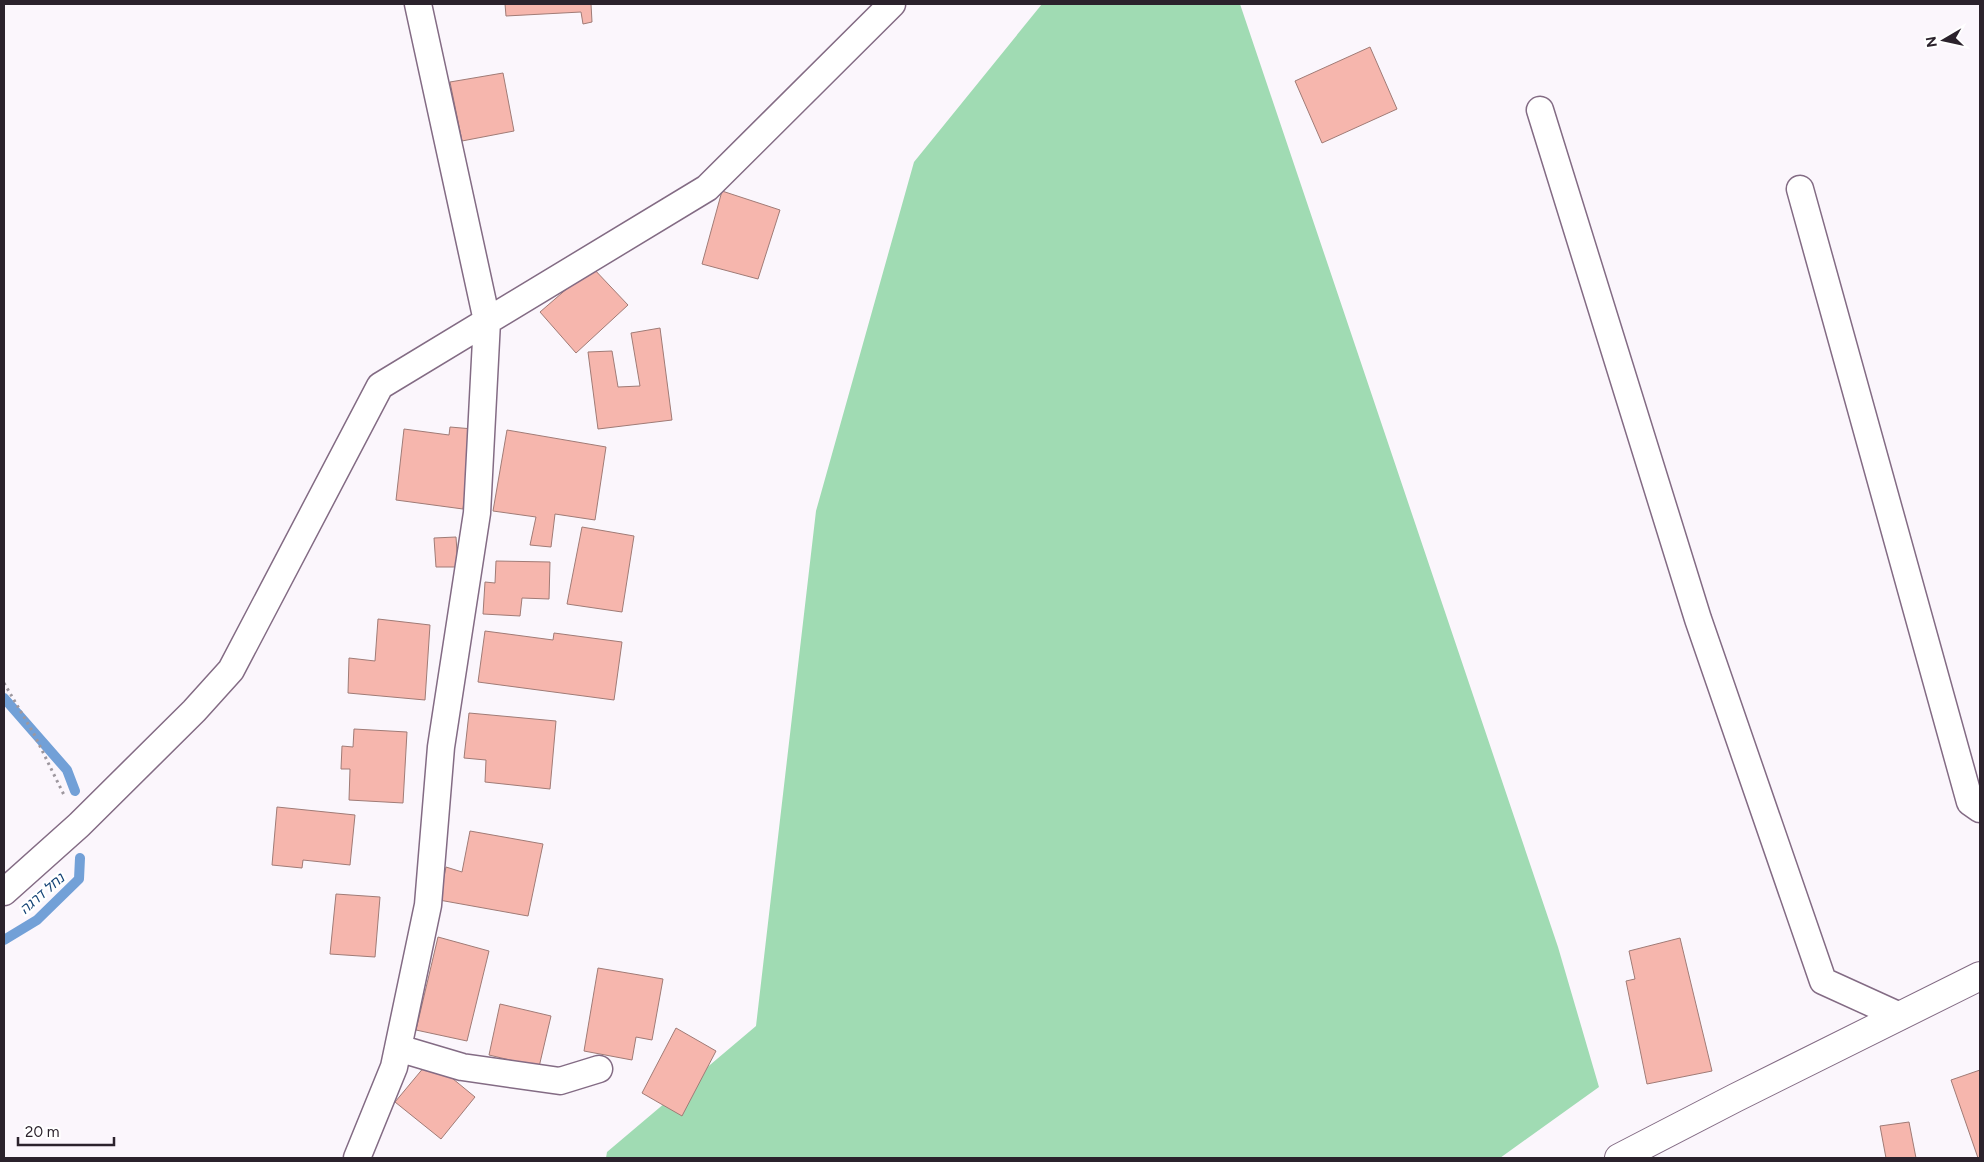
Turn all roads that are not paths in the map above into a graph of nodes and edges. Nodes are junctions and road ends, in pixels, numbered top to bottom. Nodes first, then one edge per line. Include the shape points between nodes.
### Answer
1 (418, 4) edge
2 (892, 4) edge
3 (1540, 110) dead end
4 (1800, 189) dead end
5 (487, 321) junction
6 (1980, 809) edge
7 (4, 892) edge
8 (1980, 976) edge
9 (1900, 1016) junction
10 (398, 1048) junction
11 (600, 1069) dead end
12 (356, 1158) edge
13 (1619, 1158) edge

1 - 5 street
2 - 5 street via 707,188
3 - 9 street via 1698,618 1823,981
4 - 6 street via 1970,802
5 - 7 street via 380,386 231,670 194,712 79,825
5 - 10 street via 477,512 441,747 428,905
8 - 9 street
9 - 13 street
10 - 11 street via 462,1067 560,1081
10 - 12 street via 394,1068

